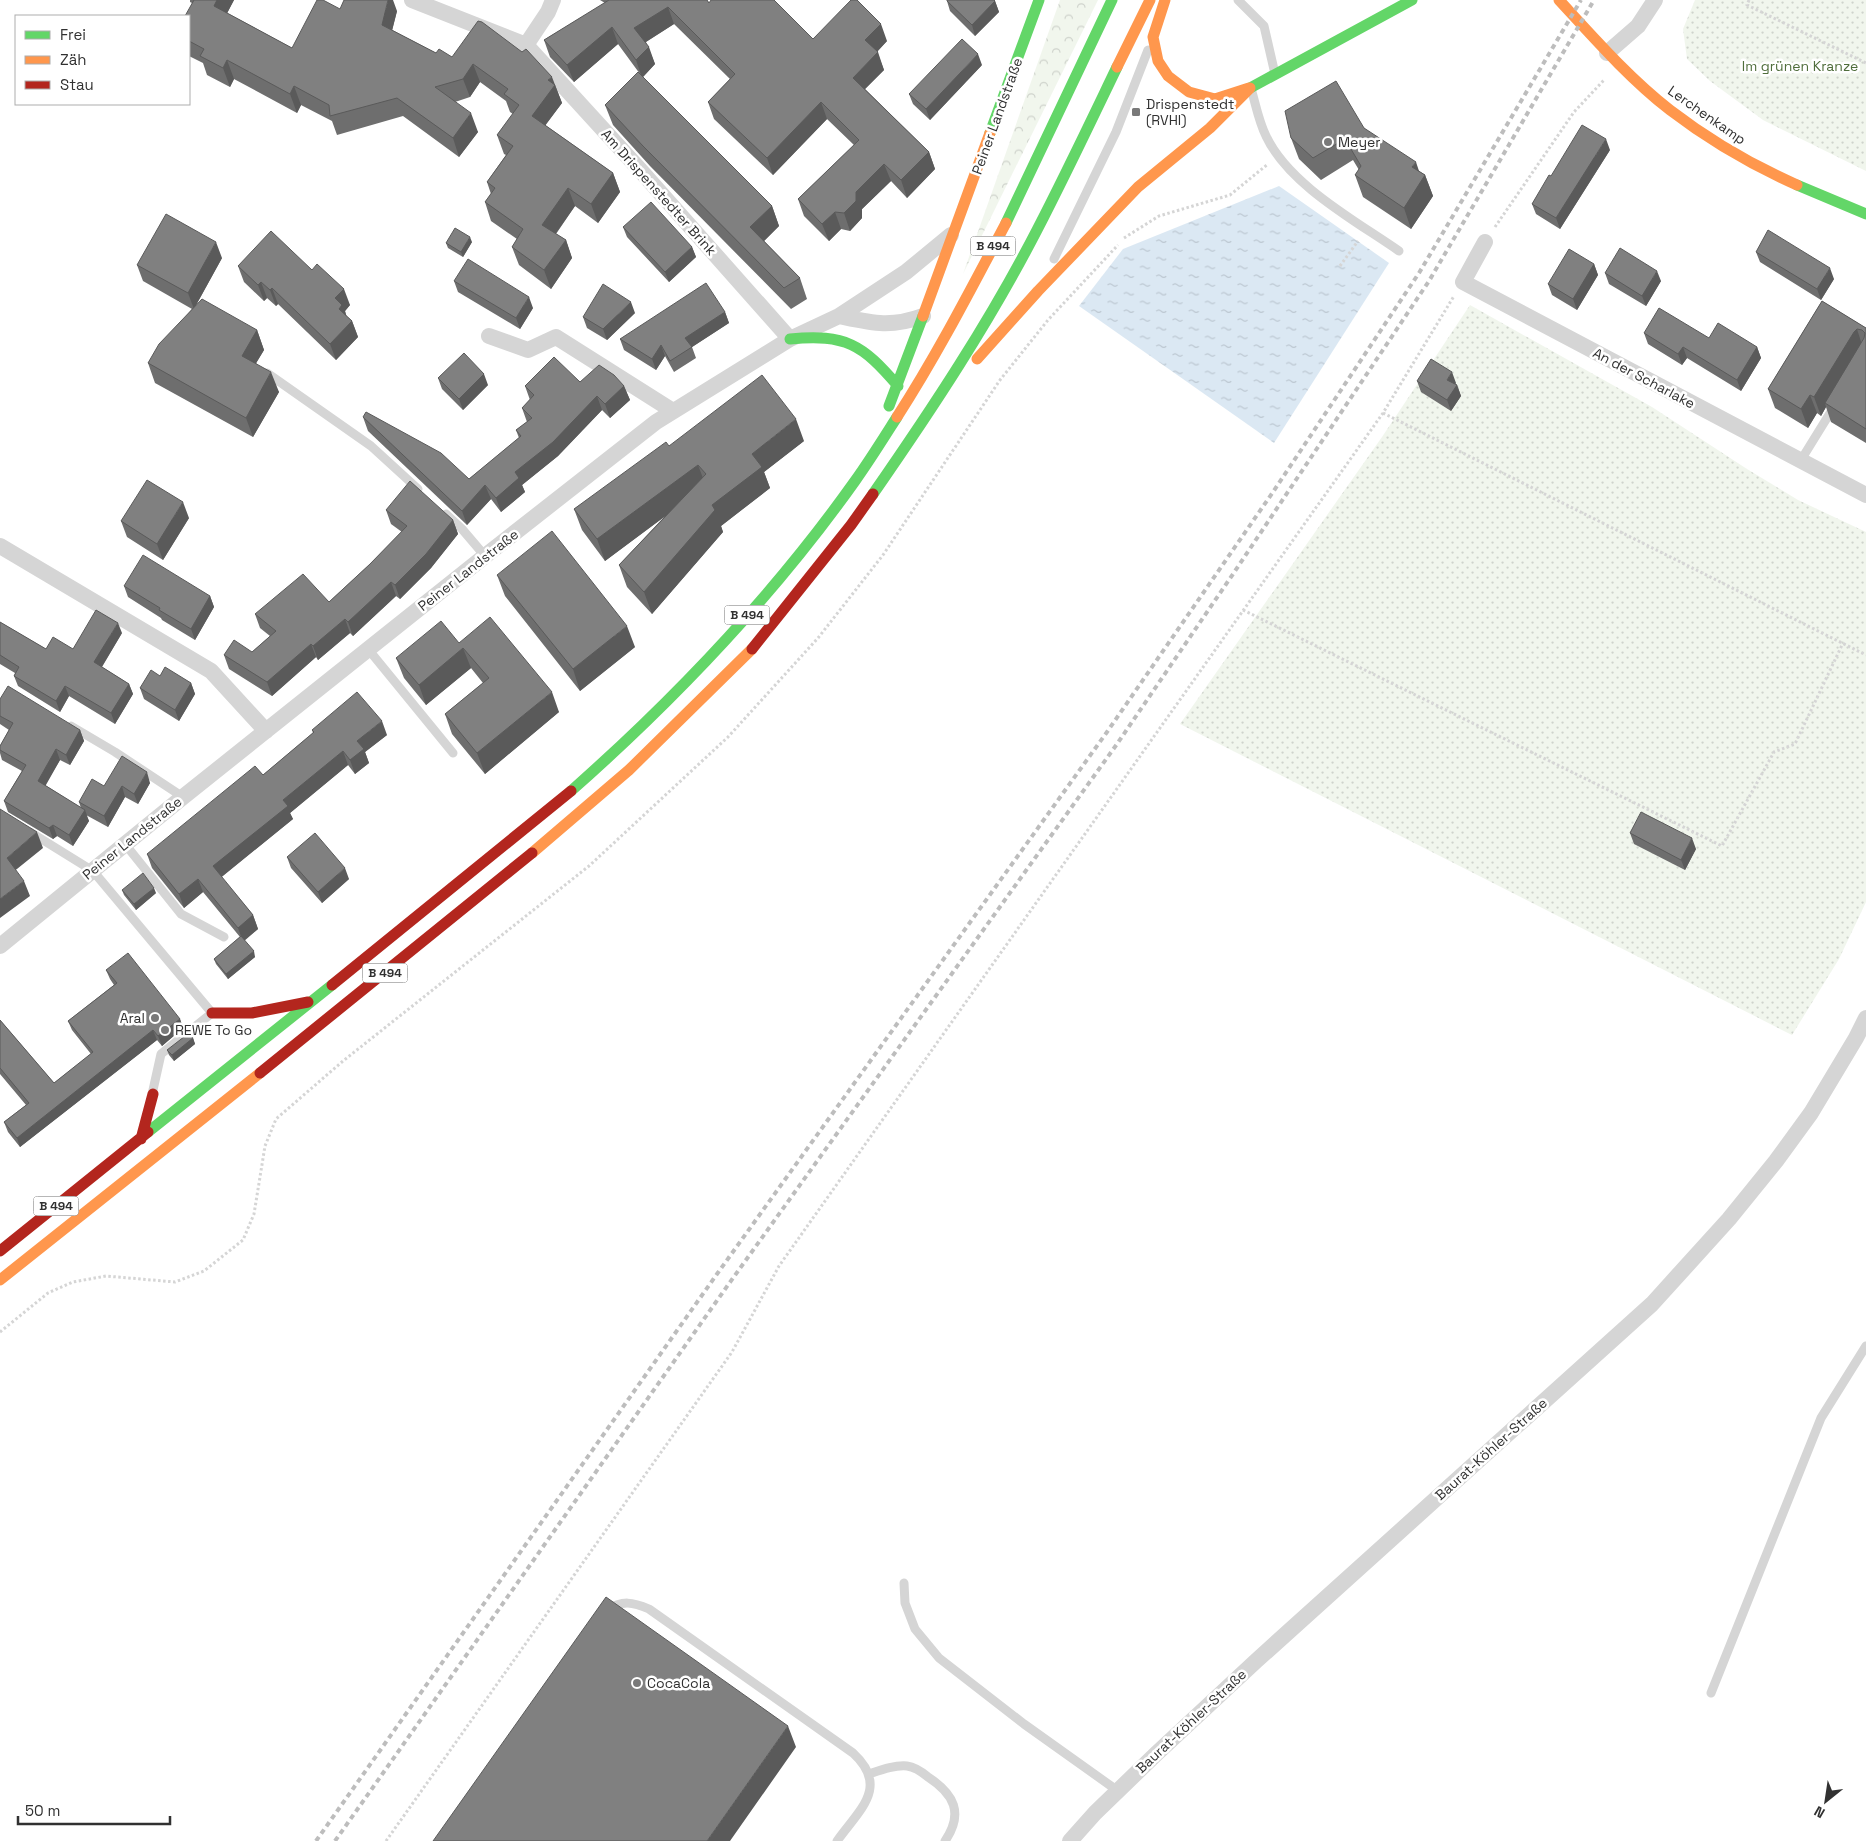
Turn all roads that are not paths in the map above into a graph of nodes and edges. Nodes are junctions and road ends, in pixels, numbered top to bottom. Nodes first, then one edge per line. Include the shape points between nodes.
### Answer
1 (412, 0) edge
2 (552, 0) edge
3 (1040, 0) edge
4 (1112, 0) edge
5 (1150, 0) edge
6 (1165, 0) edge
7 (1238, 0) edge
8 (1412, 0) edge
9 (1559, 0) edge
10 (1655, 0) edge
11 (1153, 37) junction
12 (526, 45) junction
13 (1613, 58) junction
14 (1275, 74) junction
15 (1250, 88) junction
16 (1866, 214) edge
17 (955, 232) junction
18 (1485, 242) road end
19 (1399, 251) dead end
20 (1038, 291) junction
21 (838, 316) junction
22 (923, 316) junction
23 (489, 336) dead end
24 (790, 339) junction
25 (267, 373) edge
26 (898, 386) junction
27 (1841, 395) edge
28 (673, 411) junction
29 (931, 411) junction
30 (1800, 460) junction
31 (855, 481) junction
32 (1866, 495) edge
33 (427, 497) edge
34 (441, 510) edge
35 (0, 546) edge
36 (485, 556) junction
37 (368, 649) junction
38 (67, 723) edge
39 (266, 731) junction
40 (453, 754) dead end
41 (183, 797) junction
42 (26, 829) edge
43 (125, 844) junction
44 (94, 870) junction
45 (224, 937) dead end
46 (0, 946) edge
47 (312, 1001) junction
48 (212, 1012) junction
49 (1866, 1018) edge
50 (153, 1094) joint
51 (141, 1139) junction
52 (0, 1251) edge
53 (0, 1280) edge
54 (1866, 1346) edge
55 (904, 1583) dead end
56 (599, 1620) edge
57 (1711, 1692) dead end
58 (869, 1774) junction
59 (1118, 1791) junction
60 (837, 1841) edge
61 (945, 1841) edge
62 (1070, 1841) edge

1 - 12 street, Am Drispenstedter Brink
2 - 12 street via 548,12
3 - 17 main road, Peiner Landstraße
4 - 31 main road, B 494 via 1012,210 962,305 914,391
5 - 29 main road, B 494 via 1037,231
6 - 11 main road
7 - 14 lane via 1264,26
8 - 14 main road
9 - 13 main road, Lerchenkamp
10 - 13 street
11 - 15 main road via 1158,61 1168,76 1189,92 1215,99
11 - 20 lane via 1116,132
12 - 24 street, Am Drispenstedter Brink
13 - 16 main road, Lerchenkamp via 1670,110 1721,145 1774,175
14 - 15 main road
15 - 19 lane via 1265,135 1280,160 1324,199
15 - 20 main road via 1210,128 1138,187
17 - 21 street, Peiner Landstraße via 906,272
17 - 22 main road, Peiner Landstraße
18 - 30 street, An der Scharlake via 1462,282
20 - 29 main road
21 - 22 street via 880,324 905,322
21 - 24 street, Peiner Landstraße
22 - 26 main road, Peiner Landstraße
23 - 28 street via 528,350 556,338
24 - 26 main road via 836,338 859,347
24 - 28 street, Peiner Landstraße
25 - 33 lane via 371,446
26 - 31 main road, Peiner Landstraße
27 - 30 lane
28 - 36 street, Peiner Landstraße
29 - 53 main road, B 494 via 851,525 754,647 629,770 407,956
30 - 32 street, An der Scharlake
31 - 47 main road, B 494 via 792,563 718,649 629,740 557,804
34 - 36 lane
35 - 39 street via 211,671
36 - 37 street, Peiner Landstraße
37 - 39 street, Peiner Landstraße
37 - 40 lane
38 - 41 lane
39 - 41 street, Peiner Landstraße
41 - 43 street, Peiner Landstraße
42 - 44 lane
43 - 44 street, Peiner Landstraße
43 - 45 lane via 181,914
44 - 46 street, Peiner Landstraße
44 - 48 lane
47 - 48 main road via 252,1013
47 - 51 main road, B 494
48 - 50 lane via 161,1054
49 - 59 street, Baurat-Köhler-Straße via 1810,1112 1776,1161 1652,1304 1256,1660
50 - 51 main road
51 - 52 main road, B 494
54 - 57 lane via 1821,1418
55 - 59 lane via 905,1603 915,1629 939,1658
56 - 58 lane via 609,1609 624,1602 649,1609 853,1753 864,1763
58 - 60 lane via 872,1786 869,1796
58 - 61 lane via 907,1766 943,1786 955,1808 955,1820
59 - 62 street, Baurat-Köhler-Straße

